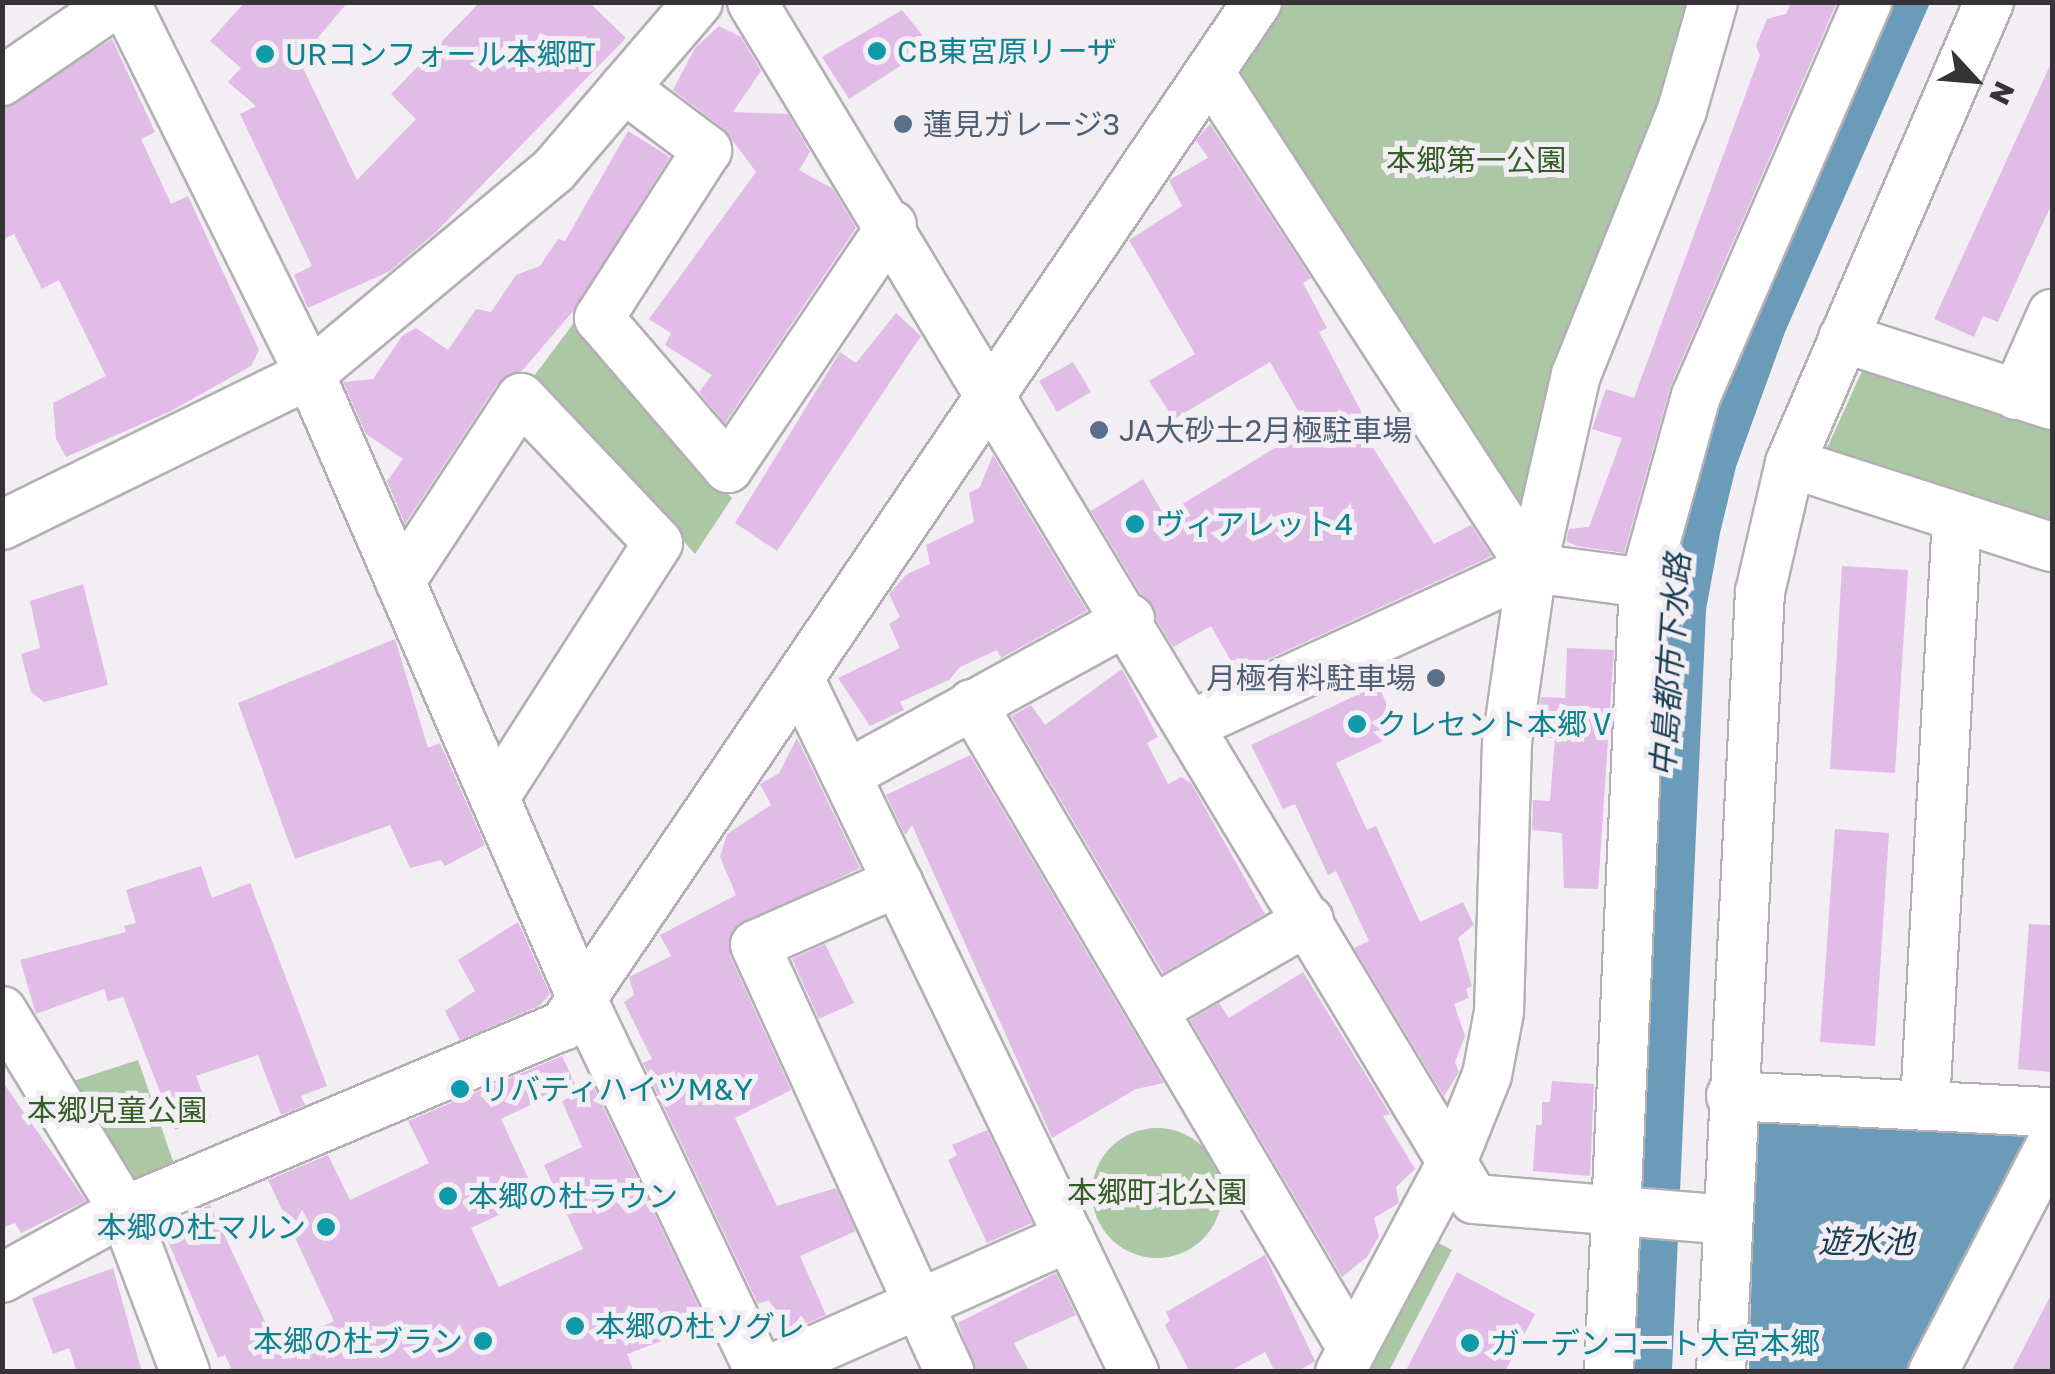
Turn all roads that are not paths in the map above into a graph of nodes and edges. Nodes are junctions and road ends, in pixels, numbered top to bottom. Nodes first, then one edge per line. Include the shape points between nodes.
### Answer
1 (121, 2) edge
2 (698, 2) edge
3 (752, 2) edge
4 (1257, 2) edge
5 (1713, 2) edge
6 (1867, 2) edge
7 (1988, 2) edge
8 (1210, 73) junction
9 (2, 81) edge
10 (624, 88) junction
11 (892, 225) junction
12 (2052, 314) edge
13 (1843, 338) junction
14 (310, 374) junction
15 (992, 394) junction
16 (2034, 400) edge
17 (1790, 463) junction
18 (1957, 517) junction
19 (2, 525) edge
20 (2052, 547) edge
21 (1532, 568) junction
22 (400, 582) junction
23 (1651, 584) junction
24 (1130, 620) junction
25 (800, 678) junction
26 (972, 704) junction
27 (1193, 724) junction
28 (846, 774) junction
29 (494, 798) junction
30 (898, 882) junction
31 (1308, 920) junction
32 (582, 999) junction
33 (2, 1010) edge
34 (1153, 1010) junction
35 (1731, 1096) junction
36 (1925, 1105) junction
37 (2052, 1112) edge
38 (2052, 1142) edge
39 (1452, 1162) junction
40 (124, 1211) junction
41 (1630, 1214) junction
42 (1713, 1219) junction
43 (1069, 1237) junction
44 (2, 1278) edge
45 (918, 1303) junction
46 (1346, 1360) edge
47 (186, 1372) edge
48 (762, 1372) edge
49 (950, 1372) edge
50 (1134, 1372) edge
51 (1608, 1372) edge
52 (1721, 1372) edge
53 (1933, 1372) edge

1 - 9 street
1 - 14 street
2 - 10 street
3 - 11 street
4 - 8 street
5 - 21 street via 1682,110 1576,375
6 - 23 street via 1696,396
7 - 13 street
8 - 15 street
8 - 21 street
10 - 11 street via 707,150 599,318 728,468
10 - 14 street via 554,170
11 - 15 street
12 - 16 street
13 - 16 street
13 - 17 street
14 - 19 street
14 - 22 street
15 - 24 street
15 - 25 street
17 - 18 street
17 - 35 street via 1754,635
18 - 20 street
18 - 36 street
21 - 23 street
21 - 27 street
21 - 39 street via 1507,742 1499,1012 1487,1075
22 - 29 street
22 - 29 street via 521,398 658,543
23 - 41 street
24 - 26 street
24 - 27 street
25 - 28 street
25 - 32 street
26 - 28 street
26 - 34 street
27 - 31 street
28 - 30 street
29 - 32 street
30 - 43 street
30 - 45 street via 755,945
31 - 34 street
31 - 39 street
32 - 40 street via 563,1026
32 - 48 street
33 - 40 street
34 - 46 street
35 - 36 street
35 - 42 street
36 - 37 street
38 - 53 street
39 - 41 street via 1474,1199
39 - 46 street
40 - 44 street
40 - 47 street
41 - 42 street
41 - 51 street
42 - 52 street
43 - 45 street
43 - 50 street
45 - 48 street
45 - 49 street

